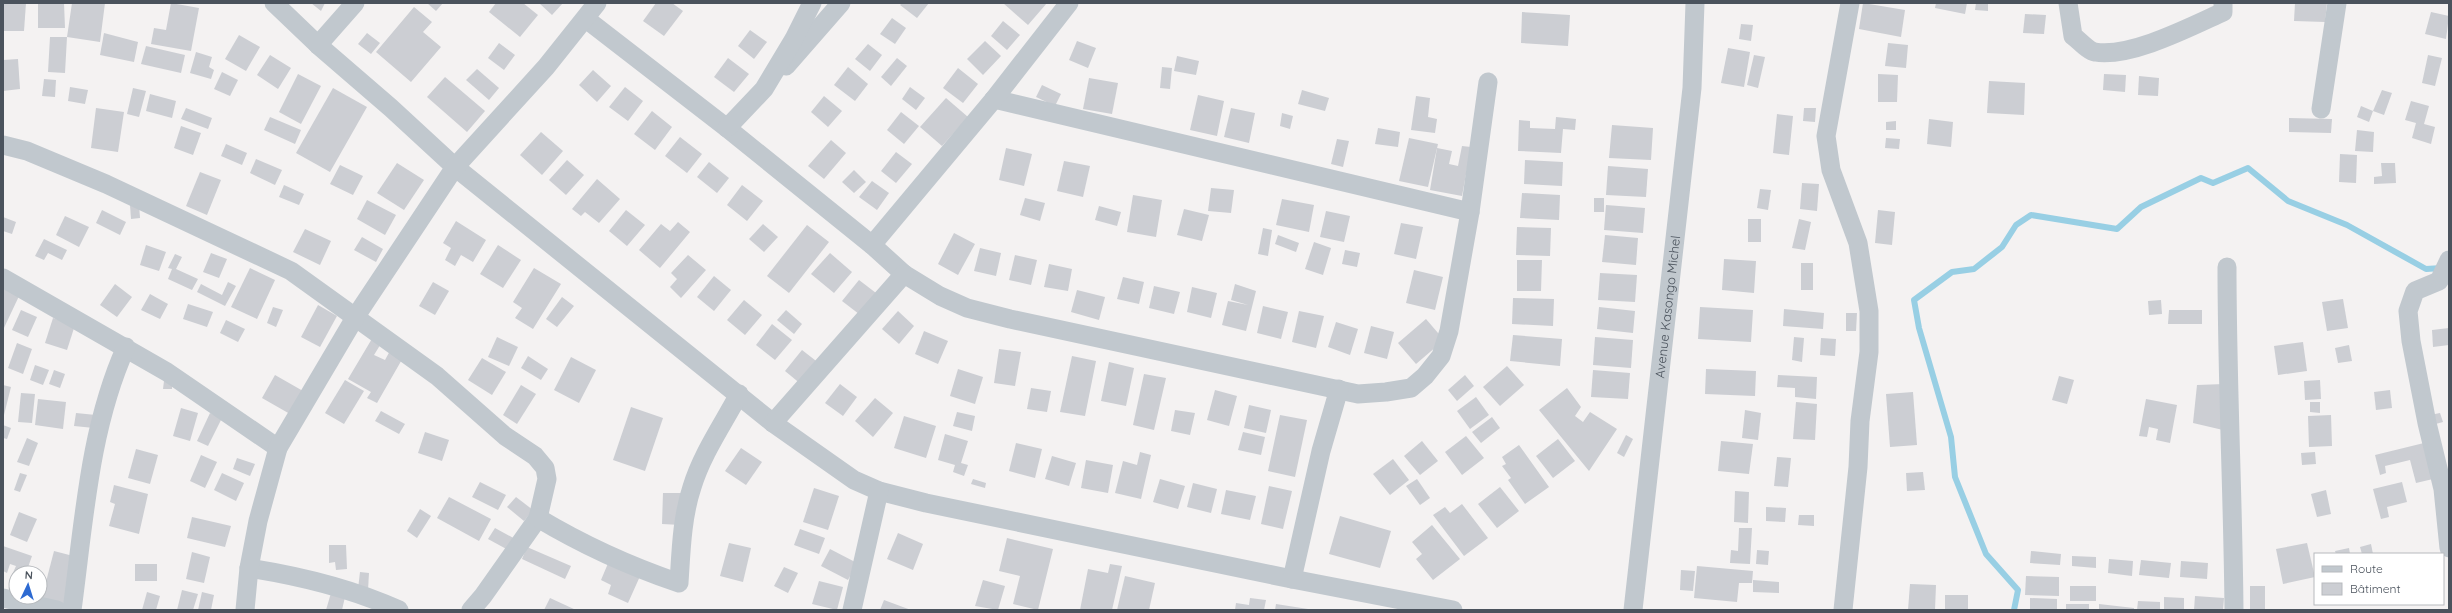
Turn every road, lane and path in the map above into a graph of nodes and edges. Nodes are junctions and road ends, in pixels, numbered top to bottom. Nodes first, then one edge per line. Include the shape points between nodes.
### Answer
1 (274, 3) edge
2 (356, 3) edge
3 (597, 3) edge
4 (812, 3) edge
5 (841, 3) edge
6 (1069, 3) edge
7 (1695, 3) edge
8 (1850, 3) edge
9 (2068, 3) edge
10 (2223, 3) edge
11 (2337, 3) edge
12 (586, 19) junction
13 (318, 45) junction
14 (1488, 82) dead end
15 (764, 89) junction
16 (994, 99) junction
17 (2321, 110) dead end
18 (727, 128) junction
19 (3, 145) edge
20 (454, 167) junction
21 (1470, 212) junction
22 (872, 245) junction
23 (2449, 260) edge
24 (2227, 267) dead end
25 (904, 274) junction
26 (3, 278) edge
27 (356, 316) junction
28 (126, 347) junction
29 (1339, 389) junction
30 (739, 394) junction
31 (773, 423) junction
32 (278, 448) junction
33 (879, 491) junction
34 (538, 518) junction
35 (2449, 548) edge
36 (249, 568) junction
37 (1292, 579) junction
38 (3, 598) edge
39 (57, 610) edge
40 (72, 610) edge
41 (245, 610) edge
42 (399, 610) edge
43 (471, 610) edge
44 (852, 610) edge
45 (1453, 610) edge
46 (1633, 610) edge
47 (1843, 610) edge
48 (2234, 610) edge

1 - 13 street
2 - 13 street
3 - 12 street
4 - 15 street
5 - 15 street via 806,46
6 - 16 street
7 - 46 street, Avenue Kasongo Michel via 1692,88
8 - 47 street via 1826,136 1831,170 1858,243 1869,311 1869,352 1860,421 1858,467
9 - 10 street via 2073,36 2093,52 2120,52 2182,31 2223,12
11 - 17 street
12 - 18 street
12 - 20 street via 546,67
13 - 20 street
14 - 21 street
15 - 18 street
16 - 21 street
16 - 22 street
18 - 22 street
19 - 27 street via 34,154 188,221 291,271
20 - 27 street
20 - 30 street
21 - 29 street via 1449,331 1441,356 1425,376 1411,388 1358,394
22 - 25 street
23 - 35 street via 2439,281 2415,291 2408,311 2411,341 2427,423 2443,489
24 - 48 street
25 - 29 street via 940,296 967,308
25 - 31 street
26 - 28 street
27 - 32 street
27 - 34 street via 437,376 505,436 535,456 545,468 547,479
28 - 32 street via 209,398
28 - 40 street via 113,377 92,463
29 - 37 street via 1321,451
30 - 31 street
30 - 34 street via 692,487 682,538 679,583 593,549
31 - 33 street via 854,480
32 - 36 street via 258,521
33 - 37 street
33 - 44 street
34 - 43 street
36 - 41 street
36 - 42 street via 321,582
37 - 45 street
38 - 39 street

